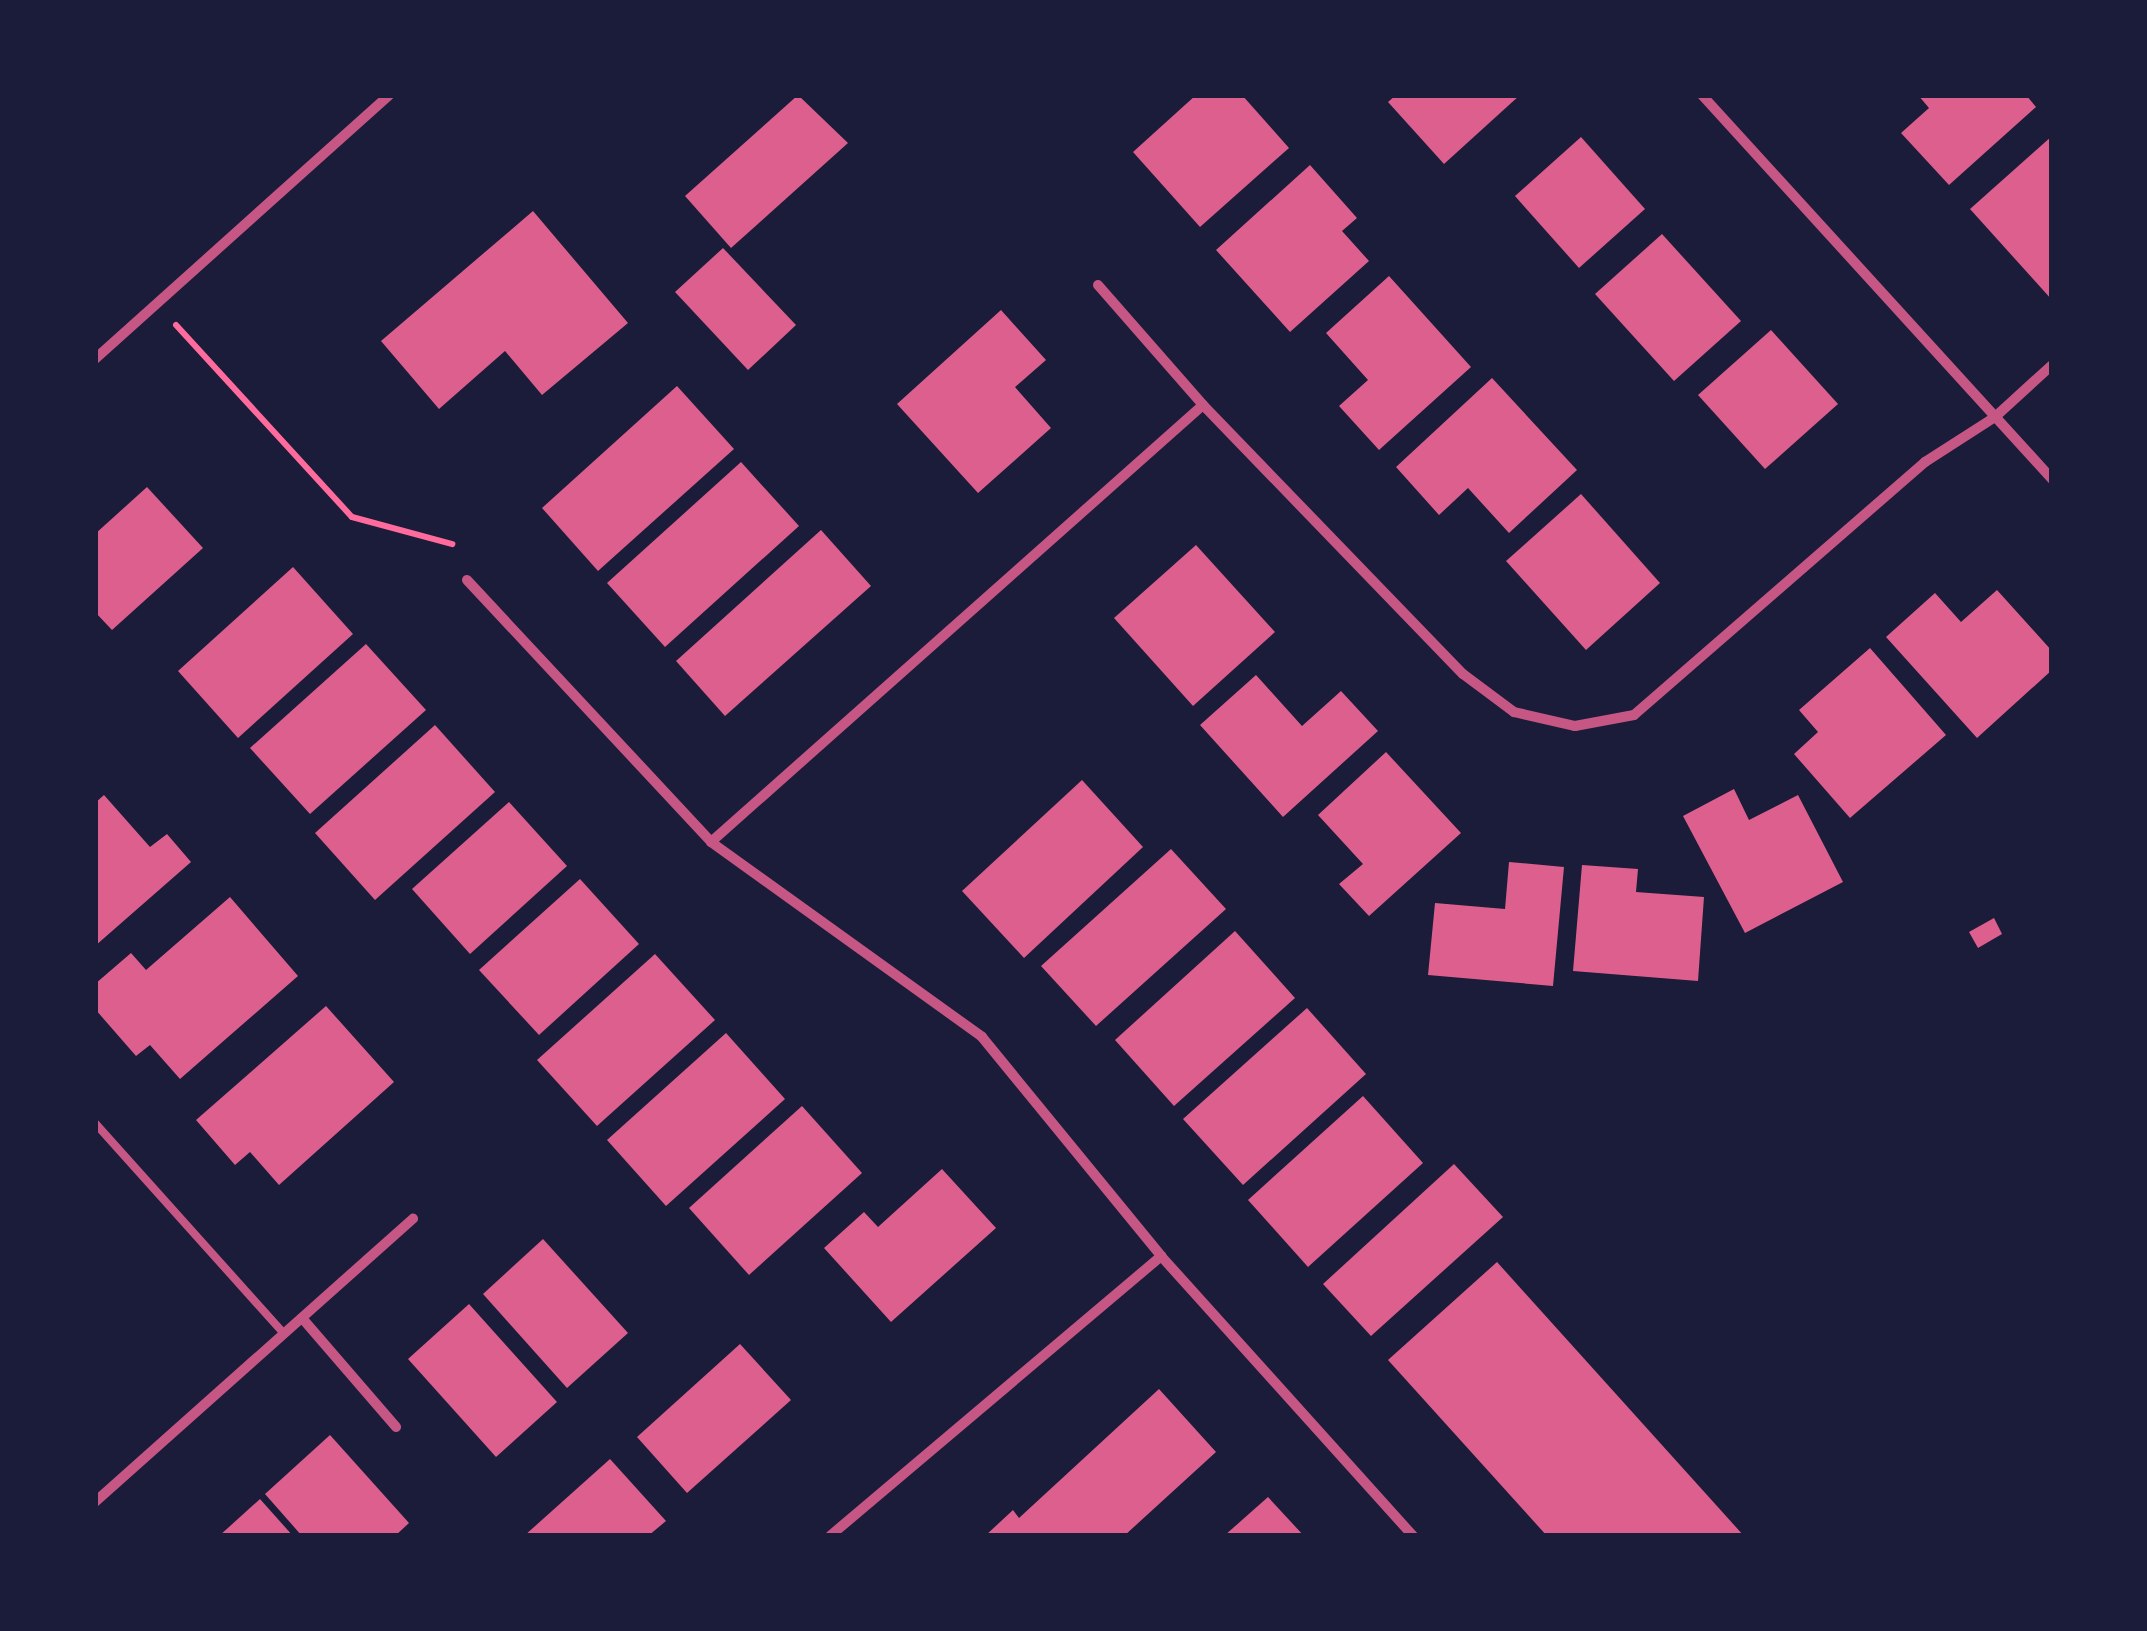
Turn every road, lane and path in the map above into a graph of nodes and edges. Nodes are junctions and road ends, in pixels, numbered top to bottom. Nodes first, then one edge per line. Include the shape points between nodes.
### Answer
1 (390, 95) edge
2 (1702, 95) edge
3 (1098, 286) dead end
4 (157, 304) junction
5 (95, 359) edge
6 (2052, 365) edge
7 (1203, 405) junction
8 (1995, 416) junction
9 (2052, 479) edge
10 (452, 544) dead end
11 (467, 580) dead end
12 (711, 842) junction
13 (95, 1123) edge
14 (413, 1219) dead end
15 (1161, 1256) junction
16 (302, 1318) junction
17 (284, 1334) junction
18 (396, 1427) dead end
19 (95, 1502) edge
20 (830, 1536) edge
21 (1412, 1536) edge

1 - 4 street
2 - 8 street
3 - 7 street
4 - 5 street
4 - 10 path via 352,516
6 - 8 street
7 - 8 street via 1463,674 1514,712 1575,726 1634,715 1925,462
7 - 12 street
8 - 9 street
11 - 12 street
12 - 15 street via 982,1037
13 - 17 lane
14 - 16 street
15 - 20 street
15 - 21 street
16 - 17 street
16 - 18 street
17 - 19 street

